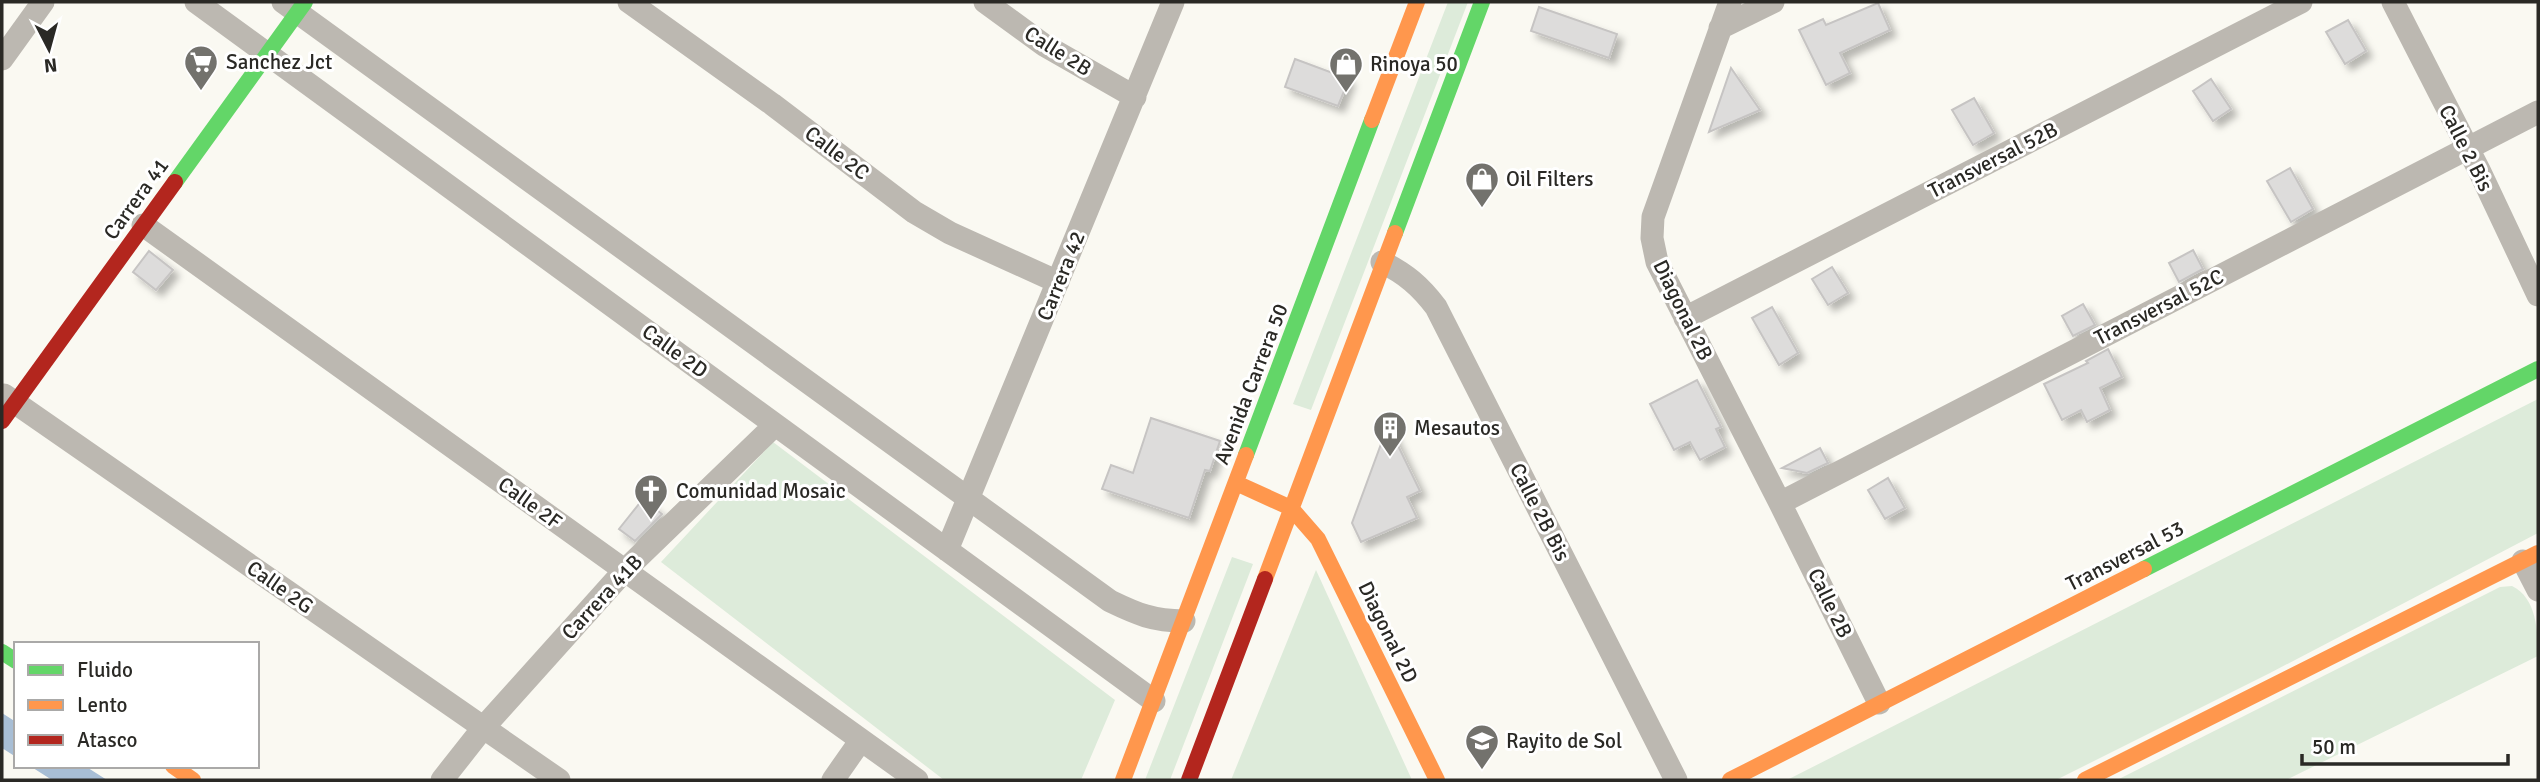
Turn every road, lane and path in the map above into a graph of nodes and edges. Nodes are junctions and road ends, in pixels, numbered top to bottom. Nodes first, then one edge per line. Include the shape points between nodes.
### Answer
1 (43, 2) edge
2 (196, 2) edge
3 (629, 2) edge
4 (985, 2) edge
5 (1173, 2) edge
6 (1417, 2) edge
7 (1482, 2) edge
8 (1730, 2) edge
9 (1773, 2) edge
10 (2301, 2) edge
11 (2393, 2) edge
12 (295, 5) edge
13 (1720, 28) junction
14 (267, 54) junction
15 (2, 59) edge
16 (1135, 97) junction
17 (2538, 112) edge
18 (2466, 148) junction
19 (143, 225) junction
20 (1382, 262) junction
21 (1058, 282) junction
22 (2538, 295) edge
23 (1685, 317) junction
24 (2538, 369) edge
25 (6, 405) edge
26 (775, 425) junction
27 (1236, 482) junction
28 (969, 500) junction
29 (1780, 503) junction
30 (1291, 509) junction
31 (947, 550) junction
32 (2531, 557) edge
33 (625, 570) junction
34 (2538, 590) edge
35 (1184, 621) junction
36 (1154, 701) junction
37 (1879, 704) junction
38 (483, 728) junction
39 (861, 740) junction
40 (176, 768) edge
41 (193, 780) edge
42 (442, 780) edge
43 (559, 780) edge
44 (833, 780) edge
45 (917, 780) edge
46 (1124, 780) edge
47 (1189, 780) edge
48 (1437, 780) edge
49 (1676, 780) edge
50 (1730, 780) edge
51 (2085, 780) edge

1 - 15 street
2 - 14 street, Calle 2D
3 - 21 street, Calle 2C via 914,212
4 - 16 street, Calle 2B via 1044,45
5 - 16 street, Carrera 42
6 - 27 street, Avenida Carrera 50
7 - 20 street
8 - 13 street, Diagonal 2B
9 - 13 street
10 - 23 street, Transversal 52B
11 - 18 street, Calle 2 Bis
12 - 14 street, Carrera 41
12 - 28 street
13 - 23 street, Diagonal 2B via 1653,217 1657,262
14 - 19 street, Carrera 41
14 - 26 street, Calle 2D
16 - 21 street, Carrera 42
17 - 18 street, Transversal 52C
18 - 22 street, Calle 2 Bis
18 - 29 street, Transversal 52C
19 - 25 street, Carrera 41
19 - 33 street, Calle 2F
20 - 30 street
20 - 49 street, Calle 2B Bis via 1419,286 1436,307
21 - 28 street, Carrera 42
23 - 29 street, Diagonal 2B
24 - 37 street, Transversal 53
25 - 38 street, Calle 2G
26 - 31 street, Calle 2D
26 - 33 street, Carrera 41B
27 - 30 street
27 - 35 street, Avenida Carrera 50
28 - 31 street, Carrera 42
28 - 35 street via 1110,601 1159,621
29 - 37 street, Calle 2B
30 - 47 street
30 - 48 street, Diagonal 2D via 1318,539
31 - 36 street, Calle 2D
32 - 34 street
32 - 51 street
33 - 38 street, Carrera 41B
33 - 39 street, Calle 2F
35 - 36 street, Avenida Carrera 50
36 - 46 street, Avenida Carrera 50
37 - 50 street, Transversal 53
38 - 42 street, Carrera 41B
38 - 43 street, Calle 2G
39 - 44 street
39 - 45 street, Calle 2F
40 - 41 street

